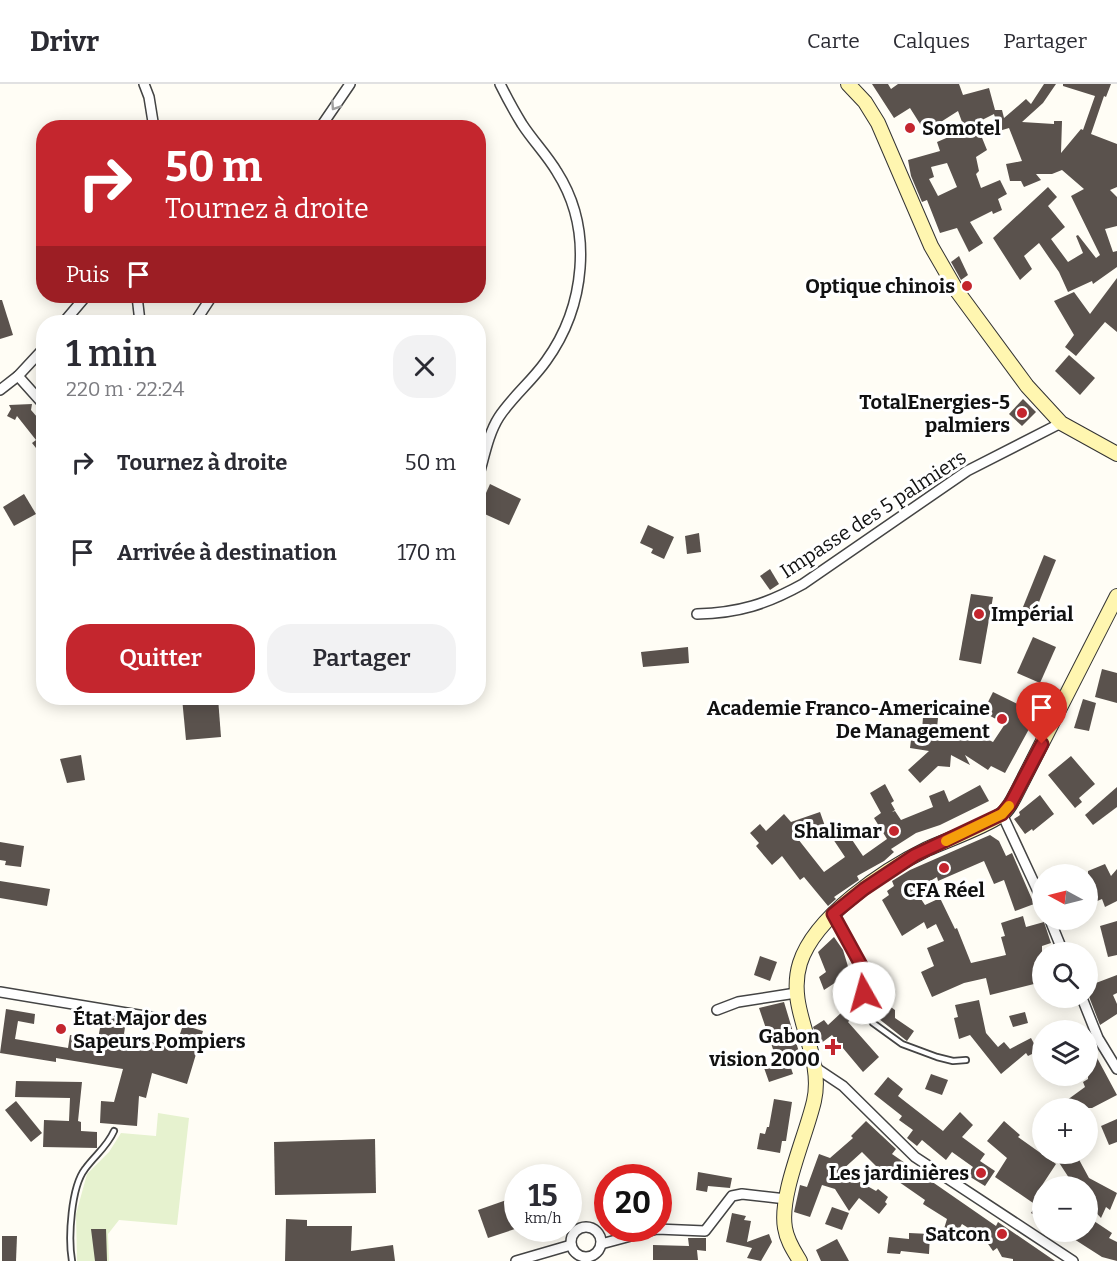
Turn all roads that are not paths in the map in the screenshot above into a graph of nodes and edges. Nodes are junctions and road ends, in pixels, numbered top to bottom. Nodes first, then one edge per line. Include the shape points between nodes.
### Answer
1 (144, 84) edge
2 (350, 84) edge
3 (500, 84) edge
4 (848, 84) edge
5 (153, 120) edge
6 (325, 120) edge
7 (80, 303) edge
8 (70, 315) edge
9 (36, 357) edge
10 (18, 376) junction
11 (0, 390) edge
12 (36, 396) edge
13 (1062, 423) junction
14 (486, 454) edge
15 (1117, 454) edge
16 (1117, 596) edge
17 (698, 614) dead end
18 (1002, 814) junction
19 (1032, 878) edge
20 (833, 914) junction
21 (0, 992) edge
22 (796, 993) junction
23 (1086, 1008) edge
24 (717, 1010) dead end
25 (163, 1019) dead end
26 (966, 1060) dead end
27 (816, 1068) junction
28 (1117, 1069) edge
29 (114, 1131) dead end
30 (786, 1199) junction
31 (601, 1244) junction
32 (571, 1245) junction
33 (72, 1261) edge
34 (516, 1261) edge
35 (800, 1261) edge
36 (1073, 1261) edge

1 - 5 street
2 -> 6 street
3 - 14 street via 521,123 565,186 580,234 580,266 572,312 562,337 497,420
4 - 13 street via 878,123 943,270 1027,386
7 - 8 street
9 - 10 street
10 - 11 street
10 - 12 street
13 - 15 street
13 - 17 street, Impasse des 5 palmiers via 967,471 779,597 734,611
16 - 18 street via 1017,792
18 - 19 street
18 - 20 street via 915,855
20 - 22 street via 802,959
20 - 26 lane via 861,965 865,1008 873,1023 902,1044 937,1057
21 - 25 street
22 - 24 street via 738,1002
22 - 27 street
23 - 28 street
27 - 30 street via 815,1100
27 - 36 street via 843,1086 915,1157
29 - 33 lane via 80,1180 71,1230
30 - 31 street via 732,1196 705,1231 657,1229
30 - 35 street via 785,1230
31 - 32 street via 597,1253 589,1257 579,1256
31 - 32 street via 598,1234 585,1227 576,1231
32 - 34 street

